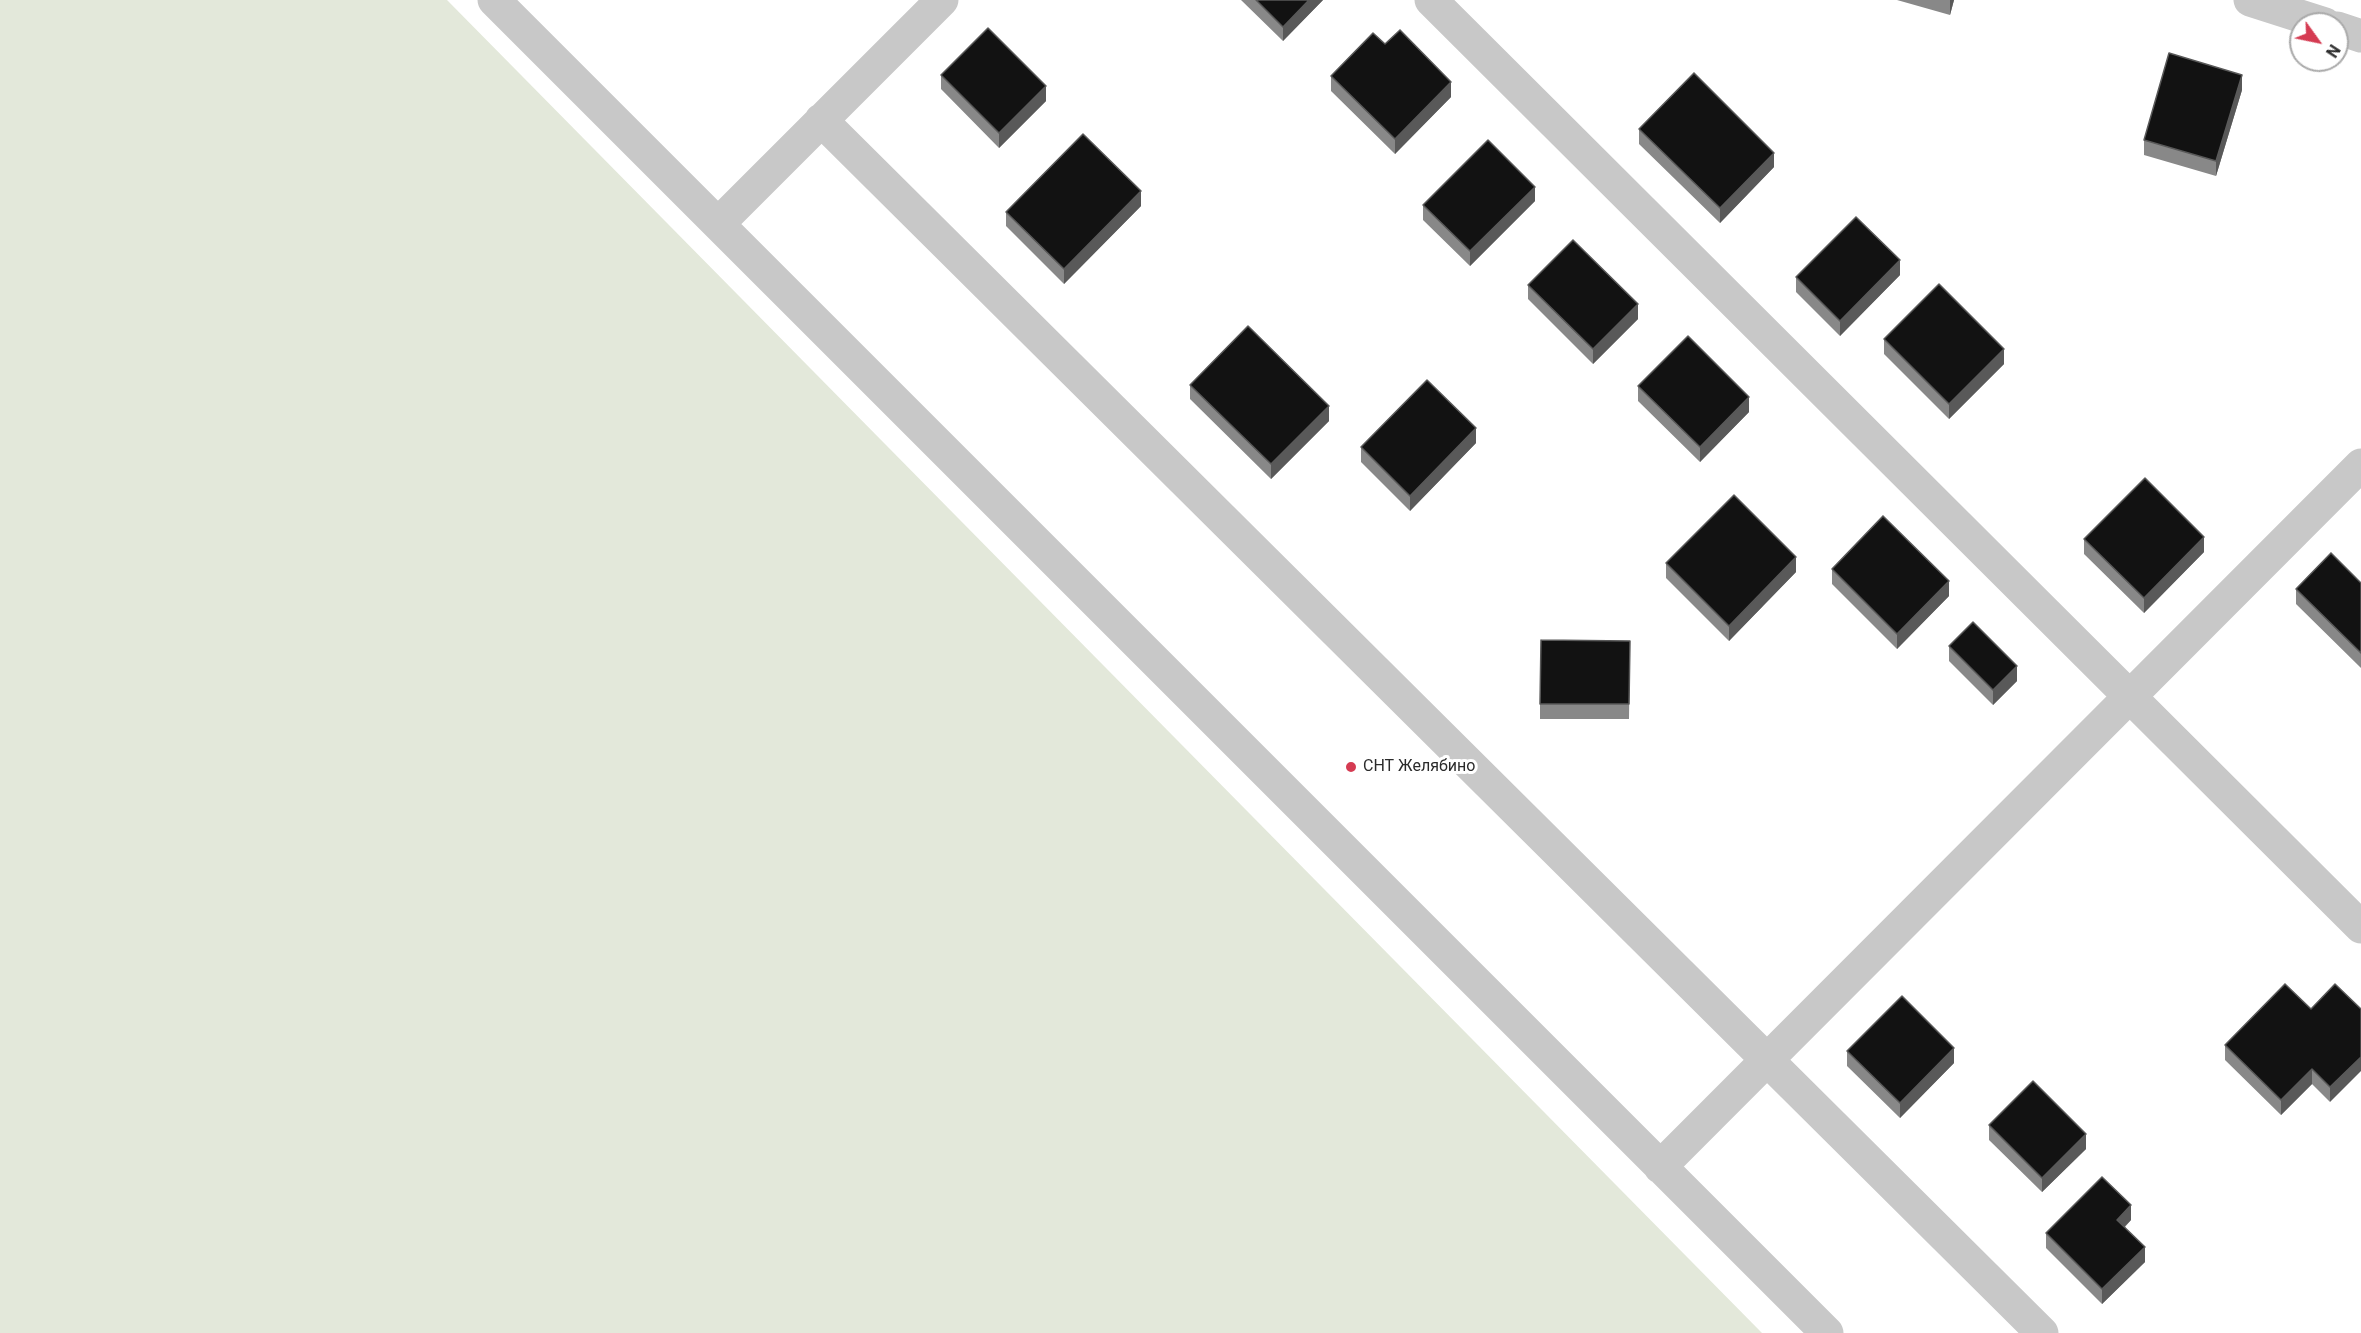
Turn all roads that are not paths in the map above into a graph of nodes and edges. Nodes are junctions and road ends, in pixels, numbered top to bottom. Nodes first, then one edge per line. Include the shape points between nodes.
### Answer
1 (494, 0) edge
2 (942, 0) edge
3 (1431, 0) edge
4 (2250, 0) edge
5 (2289, 12) edge
6 (821, 120) junction
7 (719, 223) junction
8 (2361, 465) edge
9 (2129, 696) junction
10 (2361, 927) edge
11 (1767, 1060) junction
12 (1660, 1167) junction
13 (1827, 1333) edge
14 (2042, 1333) edge

1 - 7 street
2 - 6 street
3 - 9 street
4 - 5 street
6 - 7 street
6 - 11 street
7 - 12 street
8 - 9 street
9 - 10 street
9 - 11 street
11 - 12 street
11 - 14 street
12 - 13 street

